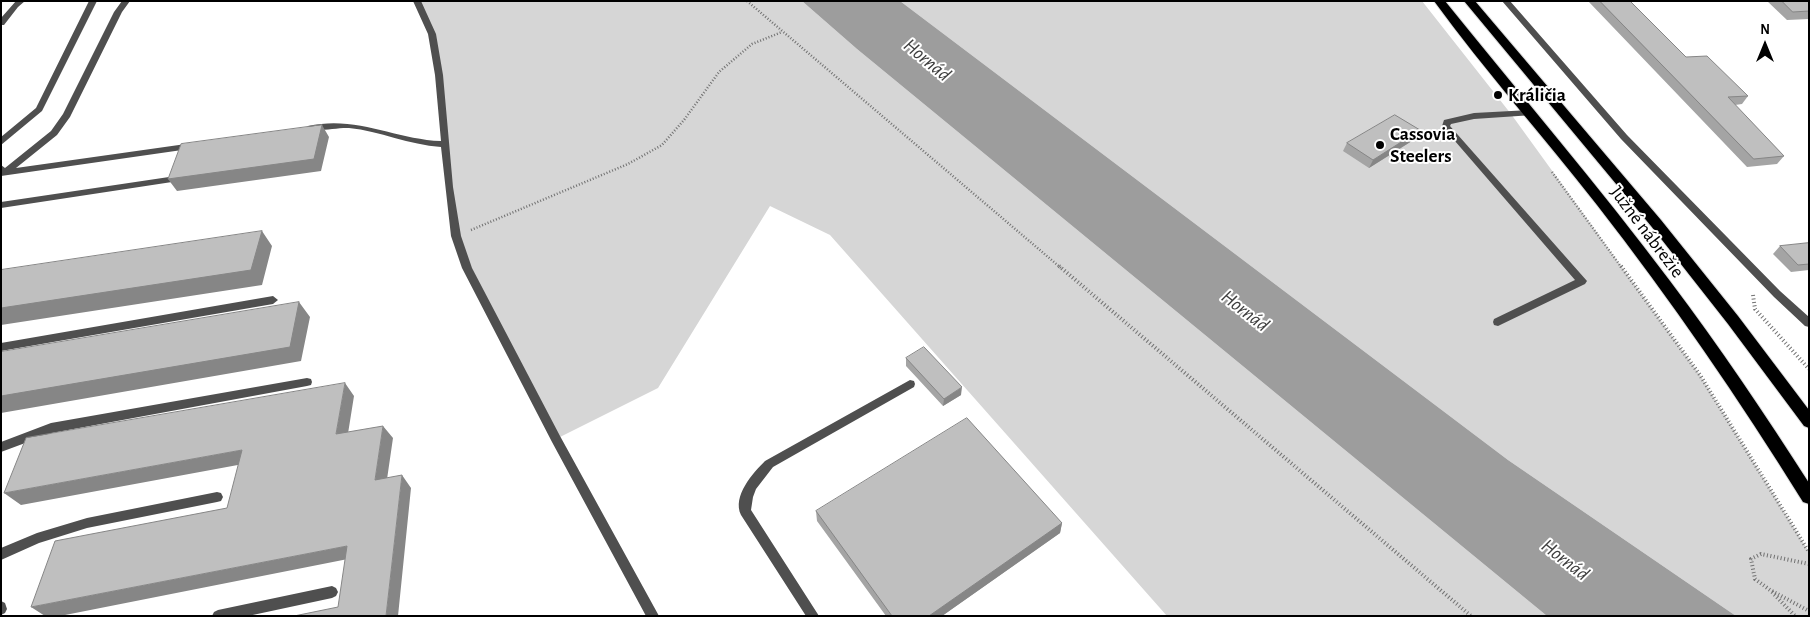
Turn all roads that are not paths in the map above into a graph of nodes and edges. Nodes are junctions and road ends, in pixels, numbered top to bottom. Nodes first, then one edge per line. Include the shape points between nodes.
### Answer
1 (21, 1) edge
2 (93, 1) edge
3 (126, 1) edge
4 (416, 1) edge
5 (1439, 1) edge
6 (1469, 1) edge
7 (1506, 1) edge
8 (1, 23) edge
9 (1530, 113) junction
10 (302, 130) edge
11 (1, 142) edge
12 (205, 144) edge
13 (446, 144) junction
14 (2, 172) edge
15 (168, 180) edge
16 (1, 205) edge
17 (273, 300) dead end
18 (1498, 322) dead end
19 (1809, 323) edge
20 (1, 347) edge
21 (307, 382) dead end
22 (910, 384) dead end
23 (1809, 422) edge
24 (1, 447) edge
25 (218, 497) dead end
26 (1809, 497) edge
27 (1, 554) edge
28 (332, 592) dead end
29 (218, 616) edge
30 (653, 616) edge
31 (813, 616) edge

1 - 8 street
2 - 11 street via 39,109
3 - 14 street via 67,115 54,133
4 - 13 street via 432,34
5 - 9 highway, Južné nábrežie
6 - 23 highway, Južné nábrežie via 1656,223
7 - 19 street via 1624,137
9 - 18 street via 1474,116 1447,122 1446,126 1582,282
9 - 26 highway, Južné nábrežie via 1693,323
10 - 13 street via 355,126 426,144
12 - 14 street
13 - 30 street via 456,236 467,268
15 - 16 street
17 - 20 street
21 - 24 street via 51,428
22 - 31 street via 769,464 751,483 745,499 745,511
25 - 27 street via 87,524 37,538
28 - 29 street

